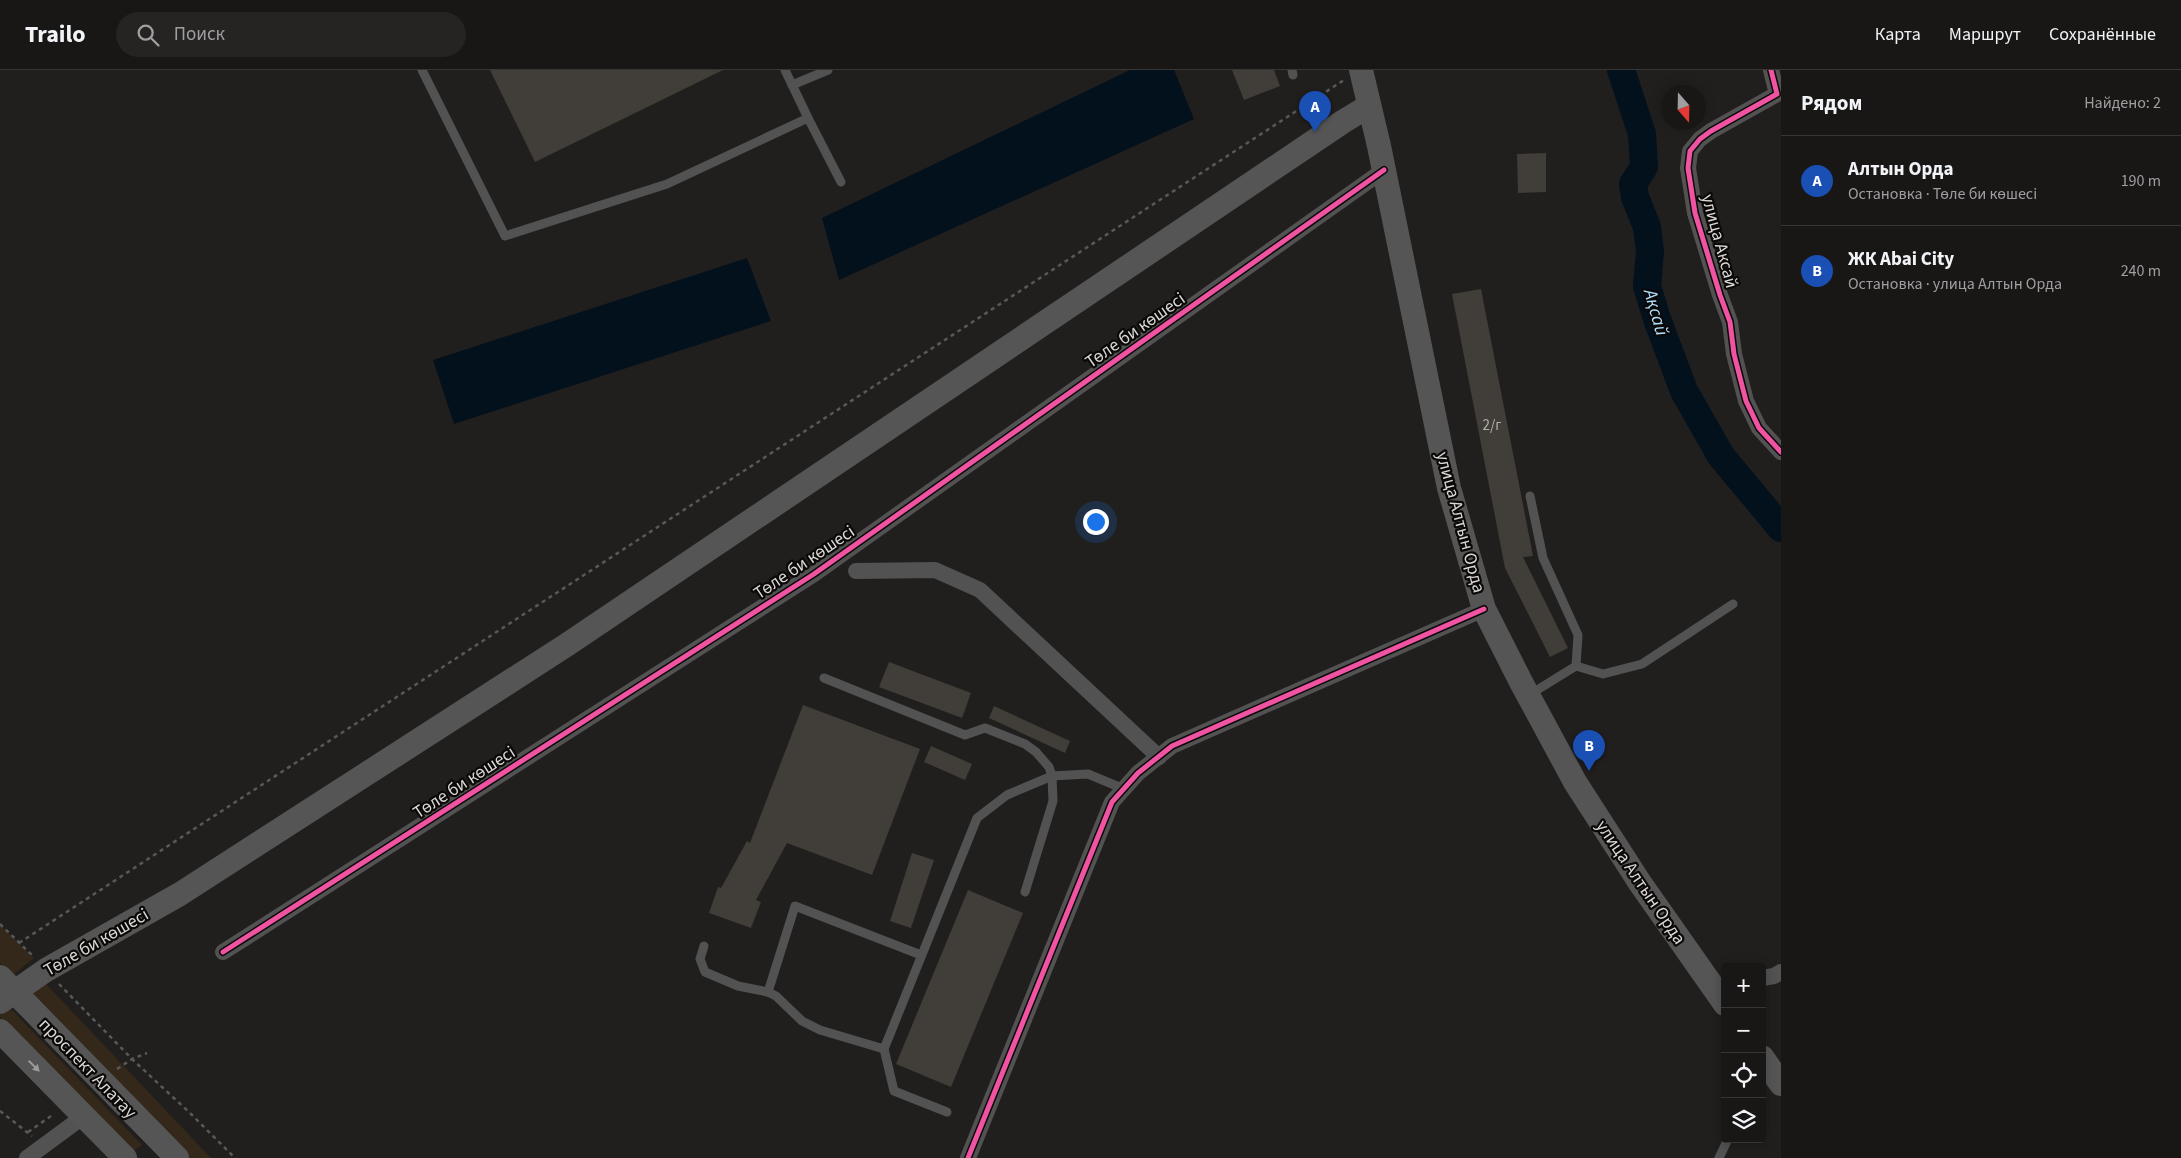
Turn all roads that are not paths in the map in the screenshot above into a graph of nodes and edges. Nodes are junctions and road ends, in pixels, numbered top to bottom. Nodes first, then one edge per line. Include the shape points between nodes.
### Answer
1 (422, 70) edge
2 (785, 70) edge
3 (1771, 70) edge
4 (823, 71) edge
5 (1355, 73) edge
6 (792, 85) junction
7 (1779, 94) edge
8 (1369, 106) junction
9 (808, 118) junction
10 (1384, 170) junction
11 (841, 182) dead end
12 (1781, 452) edge
13 (1530, 496) dead end
14 (856, 571) dead end
15 (1733, 604) dead end
16 (1484, 609) junction
17 (1576, 666) junction
18 (824, 678) dead end
19 (1528, 696) junction
20 (1159, 757) junction
21 (1052, 776) junction
22 (1124, 789) junction
23 (1025, 892) dead end
24 (704, 946) dead end
25 (223, 952) dead end
26 (921, 955) junction
27 (1781, 972) edge
28 (1766, 977) edge
29 (5, 990) edge
30 (768, 992) junction
31 (1721, 992) edge
32 (0, 1031) edge
33 (884, 1049) junction
34 (947, 1112) dead end
35 (84, 1116) junction
36 (1726, 1143) edge
37 (28, 1158) edge
38 (125, 1158) edge
39 (176, 1158) edge
40 (968, 1158) edge
41 (1719, 1158) edge

1 - 9 lane via 504,236 668,184
2 - 6 lane
3 - 7 street, улица Аксай
4 - 6 lane
5 - 8 main road, улица Алтын Орда
6 - 9 lane
7 - 12 street, улица Аксай via 1700,139 1690,151 1688,168 1695,213 1730,322 1746,401 1758,428
8 - 10 main road, улица Алтын Орда
8 - 29 main road, Төле би көшесі via 568,644 180,894
9 - 11 lane
10 - 16 main road, улица Алтын Орда via 1449,488
10 - 25 street, Төле би көшесі via 814,574
13 - 17 lane via 1543,558 1578,635
14 - 20 street via 935,570 980,590
15 - 17 lane via 1642,664 1603,674
16 - 19 main road, улица Алтын Орда
16 - 20 street via 1172,746
17 - 19 lane
18 - 21 lane via 965,735 985,728 1025,744 1049,767
19 - 31 main road, улица Алтын Орда via 1575,782 1640,883
20 - 22 street
21 - 22 lane via 1088,774
21 - 23 lane via 1053,802
21 - 26 lane via 1007,795 977,818
22 - 40 street via 1112,802
24 - 30 lane via 700,959 705,972 738,986
26 - 30 lane via 795,906
26 - 33 lane
27 - 28 street
29 - 39 main road, проспект Алатау via 70,1050
30 - 33 lane via 802,1021 820,1030
32 -> 35 main road, проспект Алатау
33 - 34 lane via 894,1091
35 - 37 street
35 - 38 main road, проспект Алатау
36 - 41 lane

